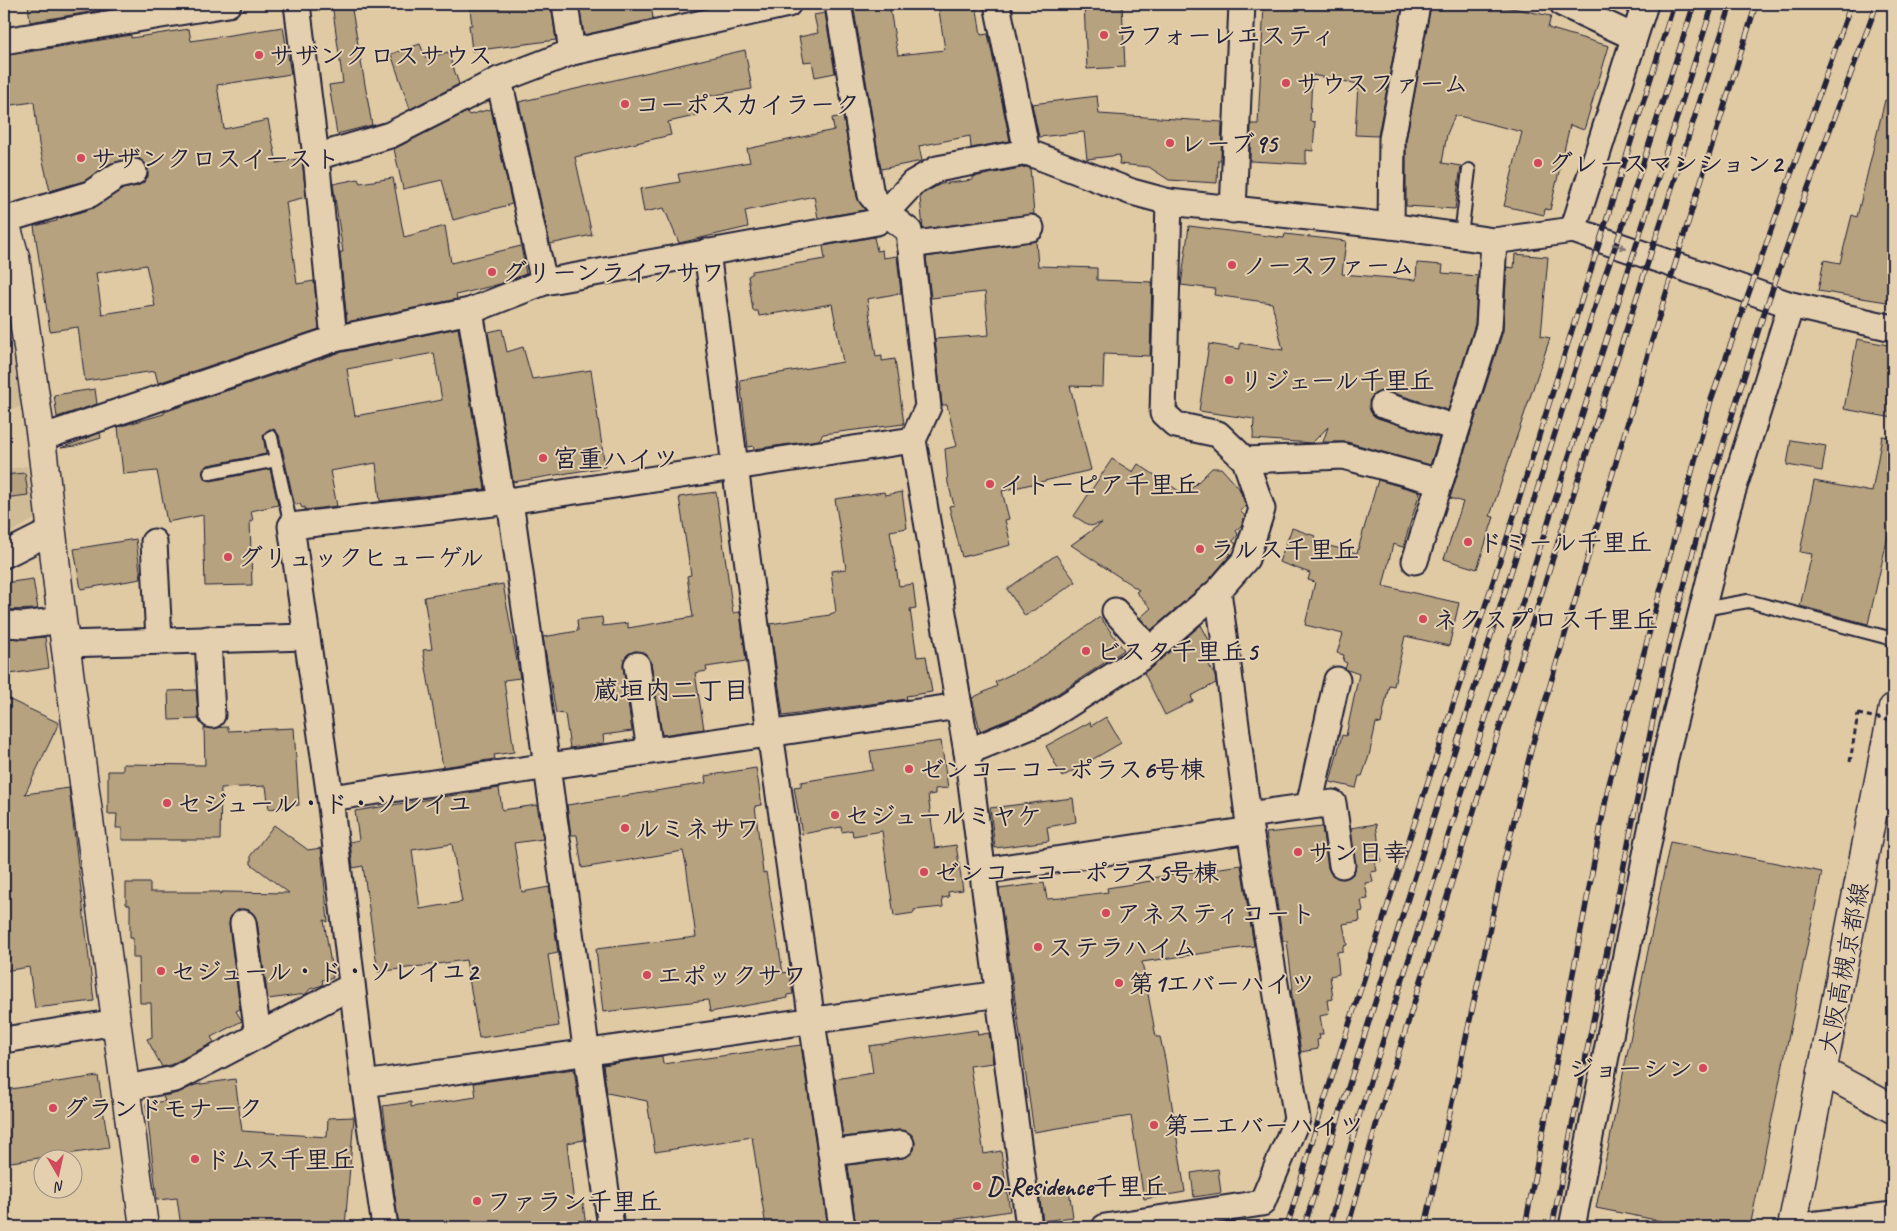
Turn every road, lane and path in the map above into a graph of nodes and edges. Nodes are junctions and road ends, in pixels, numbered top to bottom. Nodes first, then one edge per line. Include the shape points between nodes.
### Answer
1 (228, 4) edge
2 (297, 4) edge
3 (565, 4) edge
4 (788, 4) edge
5 (838, 4) edge
6 (997, 4) edge
7 (1242, 4) edge
8 (1564, 4) edge
9 (1645, 4) edge
10 (1417, 5) edge
11 (1634, 38) junction
12 (4, 41) edge
13 (572, 52) junction
14 (499, 80) junction
15 (1027, 152) junction
16 (316, 157) junction
17 (1469, 170) dead end
18 (134, 172) dead end
19 (1169, 202) junction
20 (1233, 210) junction
21 (887, 214) junction
22 (4, 220) edge
23 (1391, 226) junction
24 (1031, 228) dead end
25 (1573, 230) junction
26 (1461, 235) junction
27 (1494, 241) junction
28 (910, 245) junction
29 (707, 252) junction
30 (9, 258) edge
31 (544, 282) junction
32 (1791, 305) junction
33 (470, 311) junction
34 (1893, 328) edge
35 (334, 339) junction
36 (1384, 405) dead end
37 (1456, 428) junction
38 (271, 437) dead end
39 (41, 438) junction
40 (913, 440) junction
41 (276, 460) junction
42 (1245, 460) junction
43 (735, 468) junction
44 (210, 473) dead end
45 (1440, 482) junction
46 (506, 502) junction
47 (291, 526) junction
48 (50, 532) junction
49 (154, 542) dead end
50 (4, 555) edge
51 (1415, 561) dead end
52 (1218, 591) junction
53 (1703, 609) junction
54 (1115, 611) dead end
55 (4, 624) edge
56 (63, 632) junction
57 (306, 637) junction
58 (208, 639) junction
59 (1893, 639) edge
60 (159, 640) junction
61 (1150, 650) junction
62 (637, 665) dead end
63 (1337, 680) dead end
64 (959, 706) junction
65 (1893, 708) edge
66 (212, 714) dead end
67 (1893, 721) edge
68 (770, 733) junction
69 (650, 750) junction
70 (967, 752) junction
71 (1850, 762) dead end
72 (548, 766) junction
73 (1885, 790) edge
74 (330, 798) junction
75 (1308, 806) junction
76 (1249, 822) junction
77 (1342, 866) dead end
78 (983, 871) junction
79 (243, 923) dead end
80 (352, 986) junction
81 (999, 994) junction
82 (811, 1020) junction
83 (117, 1022) junction
84 (258, 1035) junction
85 (4, 1040) edge
86 (588, 1052) junction
87 (1822, 1071) junction
88 (364, 1084) junction
89 (126, 1088) junction
90 (1893, 1109) edge
91 (901, 1144) dead end
92 (831, 1153) junction
93 (1893, 1216) edge
94 (144, 1227) edge
95 (385, 1227) edge
96 (611, 1227) edge
97 (842, 1227) edge
98 (1029, 1227) edge
99 (1105, 1227) edge
100 (1572, 1227) edge
101 (1792, 1227) edge

1 - 12 street
2 - 16 street
3 - 13 street
4 - 13 street
5 - 21 street via 871,196
6 - 15 street
7 - 20 street
8 - 11 street
9 - 11 street
10 - 23 street via 1392,139
11 - 25 street
13 - 14 street
14 - 16 street via 390,134
14 - 31 street
15 - 19 street via 1132,192
15 - 21 street via 937,169 913,183
16 - 35 street
17 - 26 lane
18 - 22 street via 116,176 90,194
19 - 20 street
19 - 42 street via 1163,413 1176,425 1218,434
20 - 23 street
21 - 28 street via 909,231
21 - 29 street via 876,222
22 - 30 street
23 - 26 street
24 - 28 street
25 - 27 street
25 -> 32 street
26 - 27 street
27 - 37 street via 1489,327
28 - 40 street via 928,407
29 - 31 street
29 - 43 street
30 - 39 street
31 - 33 street
32 - 34 street
32 - 53 street via 1728,506
33 - 35 street
33 - 46 street
35 - 39 street
36 - 37 street
37 - 45 street
38 - 41 lane
39 - 48 street
40 - 43 street
40 - 64 street
41 - 44 lane
41 - 47 lane
42 - 45 street via 1343,456
42 - 52 street via 1262,509 1246,559
43 - 46 street
43 - 68 street
45 - 51 street
46 - 47 street
46 - 72 street
47 - 57 street
48 - 50 street
48 - 56 street
49 - 60 street
52 - 61 street
52 - 76 street
53 - 59 lane via 1748,601
53 - 100 street via 1666,754
54 - 61 street
55 - 56 street
56 - 60 street
56 - 83 street
57 - 58 street
57 - 74 street
58 - 60 street
58 - 66 street
61 - 70 street via 1041,722
62 - 69 street
63 - 75 street
64 - 68 street
64 - 70 street
65 - 73 street, 大阪高槻京都線
67 - 71 path, bridge via 1858,714
68 - 69 street
68 - 82 street
69 - 72 street
70 - 78 street
72 - 74 street
72 - 86 street
73 - 87 street, 大阪高槻京都線
74 - 80 street
75 - 76 street
75 - 77 street via 1333,803
76 - 78 street
76 - 99 street via 1297,1119 1262,1203
78 - 81 street
79 - 84 street
80 - 84 street
80 - 88 street
81 - 82 street
81 - 98 street
82 - 86 street
82 - 92 street
83 - 85 street
83 - 89 street
84 - 89 street via 175,1079
86 - 88 street
86 - 96 street
87 - 90 street
87 - 101 street, 大阪高槻京都線
88 - 95 street
89 - 94 street
91 - 92 street
92 - 97 street
93 - 101 street

